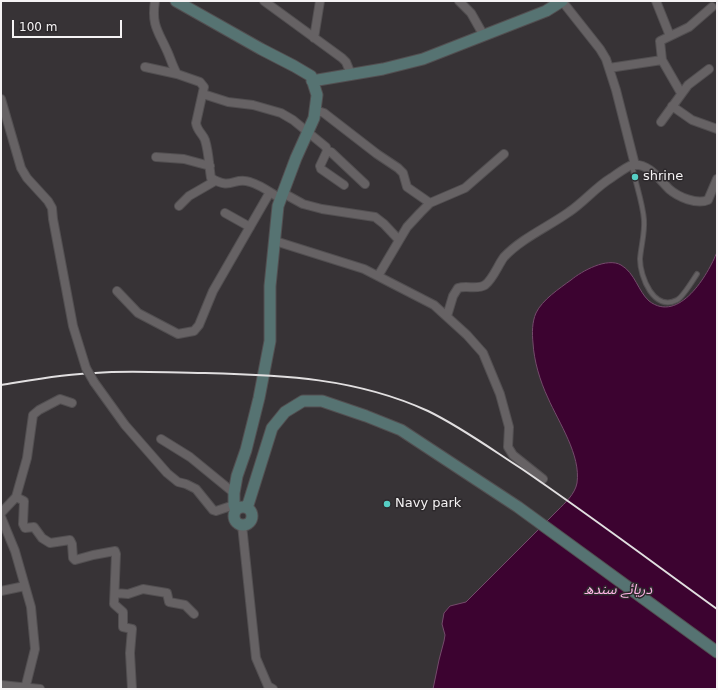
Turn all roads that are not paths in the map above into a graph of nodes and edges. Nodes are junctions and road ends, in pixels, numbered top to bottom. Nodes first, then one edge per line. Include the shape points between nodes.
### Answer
1 (155, 1) edge
2 (176, 1) edge
3 (265, 1) edge
4 (320, 1) edge
5 (459, 1) edge
6 (562, 1) edge
7 (656, 1) edge
8 (712, 7) dead end
9 (484, 36) junction
10 (670, 36) junction
11 (314, 38) junction
12 (662, 60) junction
13 (145, 67) dead end
14 (609, 68) junction
15 (709, 69) dead end
16 (176, 74) junction
17 (351, 74) junction
18 (312, 81) junction
19 (681, 93) junction
20 (203, 94) junction
21 (1, 99) edge
22 (672, 106) junction
23 (314, 110) junction
24 (660, 122) dead end
25 (717, 130) edge
26 (307, 132) junction
27 (327, 151) junction
28 (504, 154) dead end
29 (156, 157) dead end
30 (633, 165) junction
31 (210, 166) junction
32 (717, 179) edge
33 (215, 181) junction
34 (365, 184) dead end
35 (344, 185) dead end
36 (270, 192) junction
37 (282, 196) junction
38 (430, 203) junction
39 (178, 206) dead end
40 (225, 213) dead end
41 (250, 227) junction
42 (399, 240) junction
43 (275, 241) junction
44 (697, 274) dead end
45 (378, 276) junction
46 (117, 291) dead end
47 (447, 316) junction
48 (72, 403) dead end
49 (161, 439) dead end
50 (543, 478) dead end
51 (234, 494) junction
52 (16, 497) junction
53 (239, 508) junction
54 (1, 513) edge
55 (1, 517) edge
56 (242, 525) junction
57 (25, 586) junction
58 (1, 591) edge
59 (115, 593) junction
60 (194, 614) dead end
61 (717, 652) edge
62 (1, 685) edge
63 (26, 688) edge
64 (270, 688) edge
65 (40, 689) edge
66 (124, 689) edge
67 (131, 689) edge

1 - 16 street via 154,19 157,30
2 - 18 main road via 311,76
3 - 11 street
4 - 11 street
5 - 9 street via 471,14
6 - 9 main road via 546,11
6 - 14 street via 600,49
7 - 10 street
8 - 10 street via 689,27
9 - 17 main road via 423,59
10 - 12 street via 660,41
11 - 17 street via 346,62
12 - 14 street
12 - 19 street
13 - 16 street
14 - 30 street
15 - 19 street
16 - 20 street via 200,82 204,87
17 - 18 main road
18 - 23 main road via 317,94
19 - 22 street
20 - 26 street via 228,102 281,112
20 - 31 street via 196,124 204,138
21 - 53 street, bridge via 21,168 52,208 73,326 86,368 94,382 125,425 167,473 178,482 196,489 213,510
22 - 24 street
22 - 25 street via 692,120
23 - 26 main road via 314,118
23 - 38 street via 324,114 398,168 403,173 407,187
26 - 27 street via 326,147
26 - 37 main road
27 - 34 street
27 - 35 street via 321,169
28 - 38 street via 465,188
29 - 31 street via 184,159
30 - 32 street via 653,172 669,189 692,201 708,200
30 - 44 lane via 644,219 640,260 647,288 656,298 668,302 679,300
30 - 47 street via 601,184 570,211 521,244 504,258 485,285 458,288
31 - 33 street via 211,178
33 - 36 street via 224,185 250,181
33 - 39 street via 189,196
36 - 37 street
36 - 41 street
37 - 42 street via 322,210 375,217
37 - 43 main road via 278,206
38 - 42 street via 407,227
40 - 41 street
41 - 46 street via 213,291 194,331 178,334 138,313
42 - 45 street
43 - 45 street via 364,269
43 - 51 main road via 270,286 270,341 259,398
45 - 47 street via 434,305
47 - 50 street via 483,353 500,394 509,427 510,451
48 - 52 street via 60,398 33,415 27,458
49 - 51 street via 190,457
51 - 53 main road
52 - 54 street
52 - 59 street via 24,502 25,528 34,527 42,538 50,543 70,540 75,560 115,551
53 - 56 main road via 234,515 235,521
53 - 56 main road via 251,513 249,523
53 - 61 main road via 272,428 285,412 303,401 322,401 401,430 518,507
55 - 57 street via 15,551
56 - 64 street via 256,658
57 - 58 street
57 - 63 street via 31,607 35,649
59 - 60 street via 128,594 143,589 167,593 169,602 186,606
59 - 67 street via 114,604 123,612 123,627 132,629
62 - 63 street
63 - 65 street
66 - 67 street

